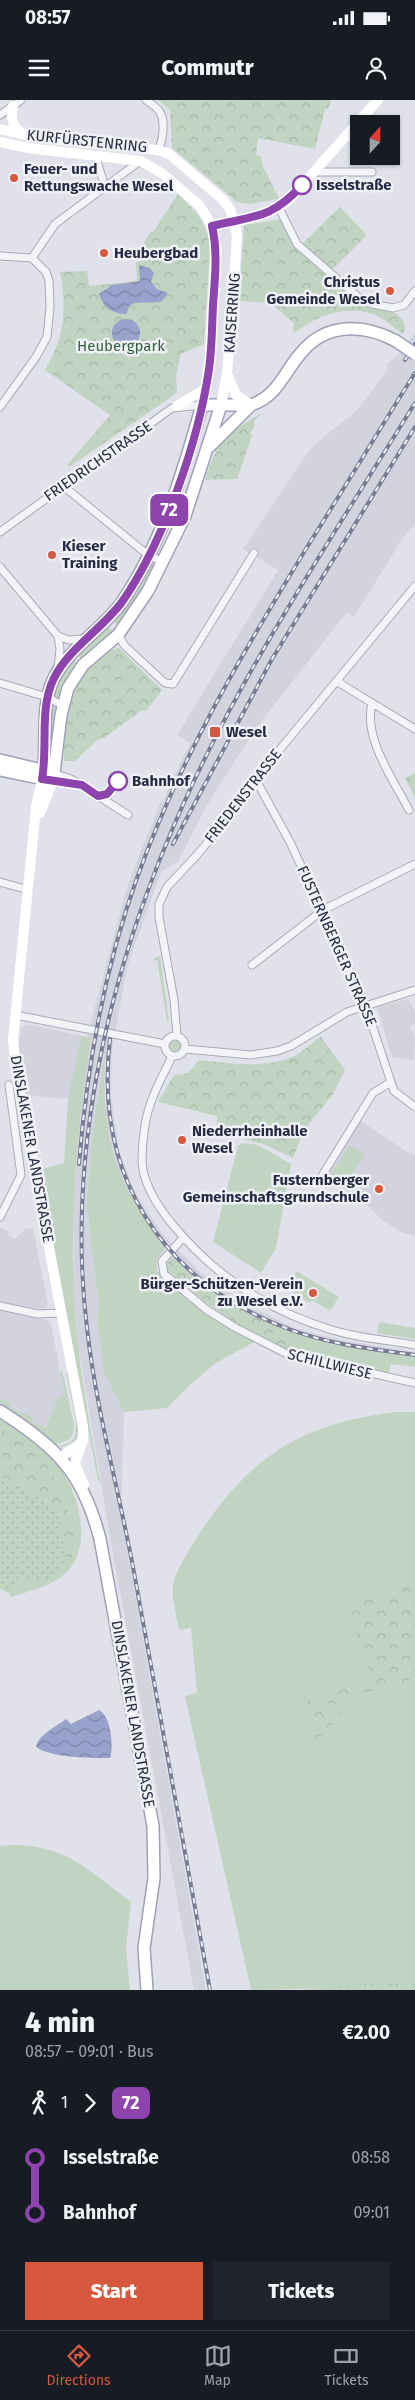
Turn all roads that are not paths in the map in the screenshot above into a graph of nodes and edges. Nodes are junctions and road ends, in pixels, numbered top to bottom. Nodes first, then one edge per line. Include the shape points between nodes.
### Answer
1 (146, 100) edge
2 (378, 100) edge
3 (17, 103) edge
4 (0, 115) edge
5 (0, 129) edge
6 (25, 135) junction
7 (0, 142) edge
8 (158, 150) junction
9 (95, 155) junction
10 (141, 161) junction
11 (314, 172) junction
12 (372, 172) dead end
13 (105, 187) junction
14 (279, 208) junction
15 (234, 221) junction
16 (212, 226) junction
17 (0, 256) edge
18 (32, 258) junction
19 (415, 291) edge
20 (415, 354) edge
21 (227, 373) junction
22 (205, 389) junction
23 (202, 405) junction
24 (221, 405) junction
25 (251, 405) junction
26 (177, 406) junction
27 (0, 407) edge
28 (209, 447) junction
29 (62, 486) junction
30 (0, 532) edge
31 (254, 553) dead end
32 (148, 555) junction
33 (163, 562) junction
34 (0, 567) edge
35 (415, 587) edge
36 (106, 622) junction
37 (118, 634) junction
38 (58, 636) junction
39 (89, 638) junction
40 (57, 672) junction
41 (336, 681) junction
42 (0, 683) edge
43 (48, 697) junction
44 (372, 703) junction
45 (62, 705) junction
46 (415, 730) edge
47 (0, 760) edge
48 (0, 770) edge
49 (48, 776) junction
50 (257, 782) junction
51 (408, 810) dead end
52 (128, 815) dead end
53 (415, 864) edge
54 (0, 882) edge
55 (29, 890) junction
56 (323, 910) junction
57 (252, 965) dead end
58 (414, 992) edge
59 (365, 1004) junction
60 (15, 1015) junction
61 (177, 1036) junction
62 (165, 1044) junction
63 (185, 1048) junction
64 (172, 1056) junction
65 (0, 1082) edge
66 (391, 1082) junction
67 (13, 1084) junction
68 (415, 1107) edge
69 (320, 1179) dead end
70 (0, 1217) edge
71 (183, 1238) junction
72 (0, 1306) edge
73 (61, 1312) junction
74 (415, 1345) edge
75 (415, 1383) edge
76 (0, 1411) edge
77 (81, 1443) junction
78 (61, 1457) junction
79 (94, 1514) junction
80 (148, 1990) edge

1 - 8 street via 162,116 162,142
2 - 11 main road
3 - 4 street
3 - 6 main road via 11,116 18,131
5 - 6 main road, KURFÜRSTENRING
6 - 8 main road, KURFÜRSTENRING
7 - 9 main road, KURFÜRSTENRING
8 - 10 main road
8 - 15 main road, KURFÜRSTENRING via 169,154 221,198
9 - 10 main road, KURFÜRSTENRING
9 - 13 street
10 - 13 street
10 - 16 main road, KURFÜRSTENRING via 154,167 187,194 200,206
11 - 12 street
11 - 14 main road
13 - 18 street via 55,224
14 - 15 main road
14 - 19 street via 289,232 305,253 358,298 393,308 404,305
15 - 16 main road
15 - 21 main road, KAISERRING via 237,236
16 - 22 main road, KAISERRING via 217,250
17 - 18 street
18 - 27 street via 46,272 49,281 49,326 44,345
20 - 25 main road, bridge via 374,330 343,328 326,333 300,353 273,392
21 - 24 main road, KAISERRING
21 - 25 main road via 236,395
22 - 23 main road, KAISERRING
22 - 26 main road
23 - 24 main road
23 - 26 street
23 - 32 main road, KAISERRING via 169,510
24 - 25 main road
24 - 28 main road
25 - 28 main road
26 - 29 street, FRIEDRICHSTRASSE
28 - 33 main road via 185,516
29 - 30 street, FRIEDRICHSTRASSE
29 - 32 street
31 - 37 street via 173,684 165,683 125,646
32 - 33 street
32 - 36 main road, KAISERRING via 122,602
33 - 37 main road via 148,591
34 - 38 street
35 - 41 street, FRIEDENSTRASSE
36 - 37 main road
36 - 39 main road, KAISERRING
37 - 45 main road via 74,676
38 - 39 street via 78,640
38 - 40 street via 60,658
39 - 40 main road, KAISERRING
40 - 43 main road
41 - 44 street
41 - 50 street, FRIEDENSTRASSE
42 - 43 street
43 - 45 street
43 - 49 main road
44 - 46 street
44 - 51 street via 369,728
45 - 49 main road
47 - 49 main road
48 - 49 main road
49 - 52 street via 82,785
49 - 55 main road, DINSLAKENER LANDSTRASSE via 36,821
50 - 56 street, FUSTERNBERGER STRASSE
50 - 61 street, FRIEDENSTRASSE via 198,855 167,887 160,904 159,917 175,1006
53 - 56 street
54 - 55 street
55 - 60 main road, DINSLAKENER LANDSTRASSE
56 - 57 street
56 - 59 street, FUSTERNBERGER STRASSE
58 - 59 street
59 - 63 street via 277,1051 251,1055
59 - 66 street, FUSTERNBERGER STRASSE
60 - 62 street
60 - 67 main road, DINSLAKENER LANDSTRASSE
61 - 62 street
61 - 63 street via 183,1040
62 - 64 street
63 - 64 street via 181,1054
64 - 71 street via 151,1102 142,1163 152,1194
65 - 67 street
66 - 68 street, FUSTERNBERGER STRASSE via 400,1098
66 - 69 street via 373,1093
67 - 70 street via 21,1175
67 - 73 main road, DINSLAKENER LANDSTRASSE
71 - 74 street via 220,1273 275,1308 330,1330
71 - 75 street, SCHILLWIESE via 162,1261 164,1274 207,1310 287,1354
72 - 73 street via 38,1314
73 - 77 main road, DINSLAKENER LANDSTRASSE via 83,1427
76 - 78 main road via 34,1433
77 - 78 main road
77 - 79 main road, DINSLAKENER LANDSTRASSE via 75,1464
78 - 79 main road via 86,1495
79 - 80 main road, DINSLAKENER LANDSTRASSE via 137,1729 155,1841 154,1878 145,1932

